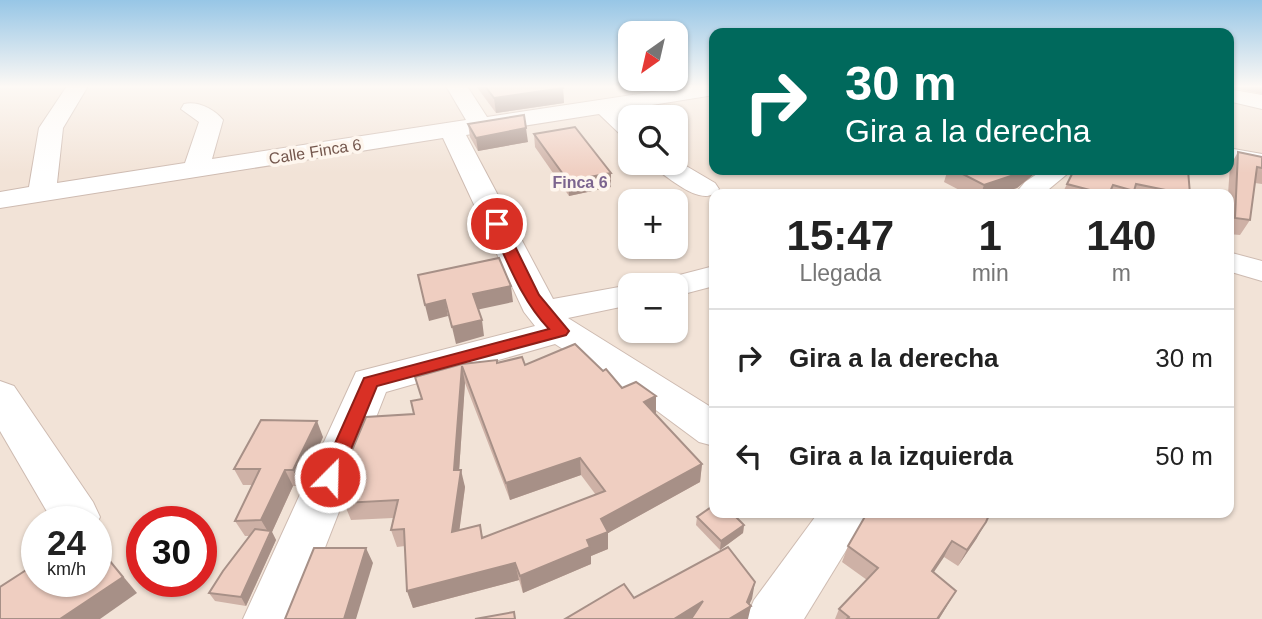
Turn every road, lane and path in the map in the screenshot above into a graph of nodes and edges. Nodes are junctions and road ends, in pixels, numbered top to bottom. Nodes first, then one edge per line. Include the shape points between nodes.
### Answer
1 (59, 115) edge
2 (202, 115) edge
3 (463, 115) edge
4 (526, 115) edge
5 (466, 127) junction
6 (1234, 156) edge
7 (1262, 162) edge
8 (196, 170) junction
9 (682, 175) edge
10 (1054, 175) edge
11 (705, 189) dead end
12 (1031, 189) edge
13 (42, 194) junction
14 (0, 200) edge
15 (1234, 263) edge
16 (1262, 271) edge
17 (709, 277) edge
18 (688, 283) edge
19 (618, 299) edge
20 (551, 322) junction
21 (0, 396) edge
22 (709, 427) edge
23 (69, 506) edge
24 (837, 518) edge
25 (270, 619) edge
26 (773, 619) edge

1 - 13 street via 51,128
2 - 8 street via 211,120
3 - 5 street
4 - 5 street, Calle Finca 6
5 - 8 street, Calle Finca 6
5 - 20 street
6 - 7 street
8 - 13 street, Calle Finca 6
9 - 11 street
10 - 12 street
13 - 14 street, Calle Finca 6
15 - 16 street
17 - 18 street
19 - 20 street
20 - 22 street
20 - 25 street via 370,382
21 - 23 street
24 - 26 street

